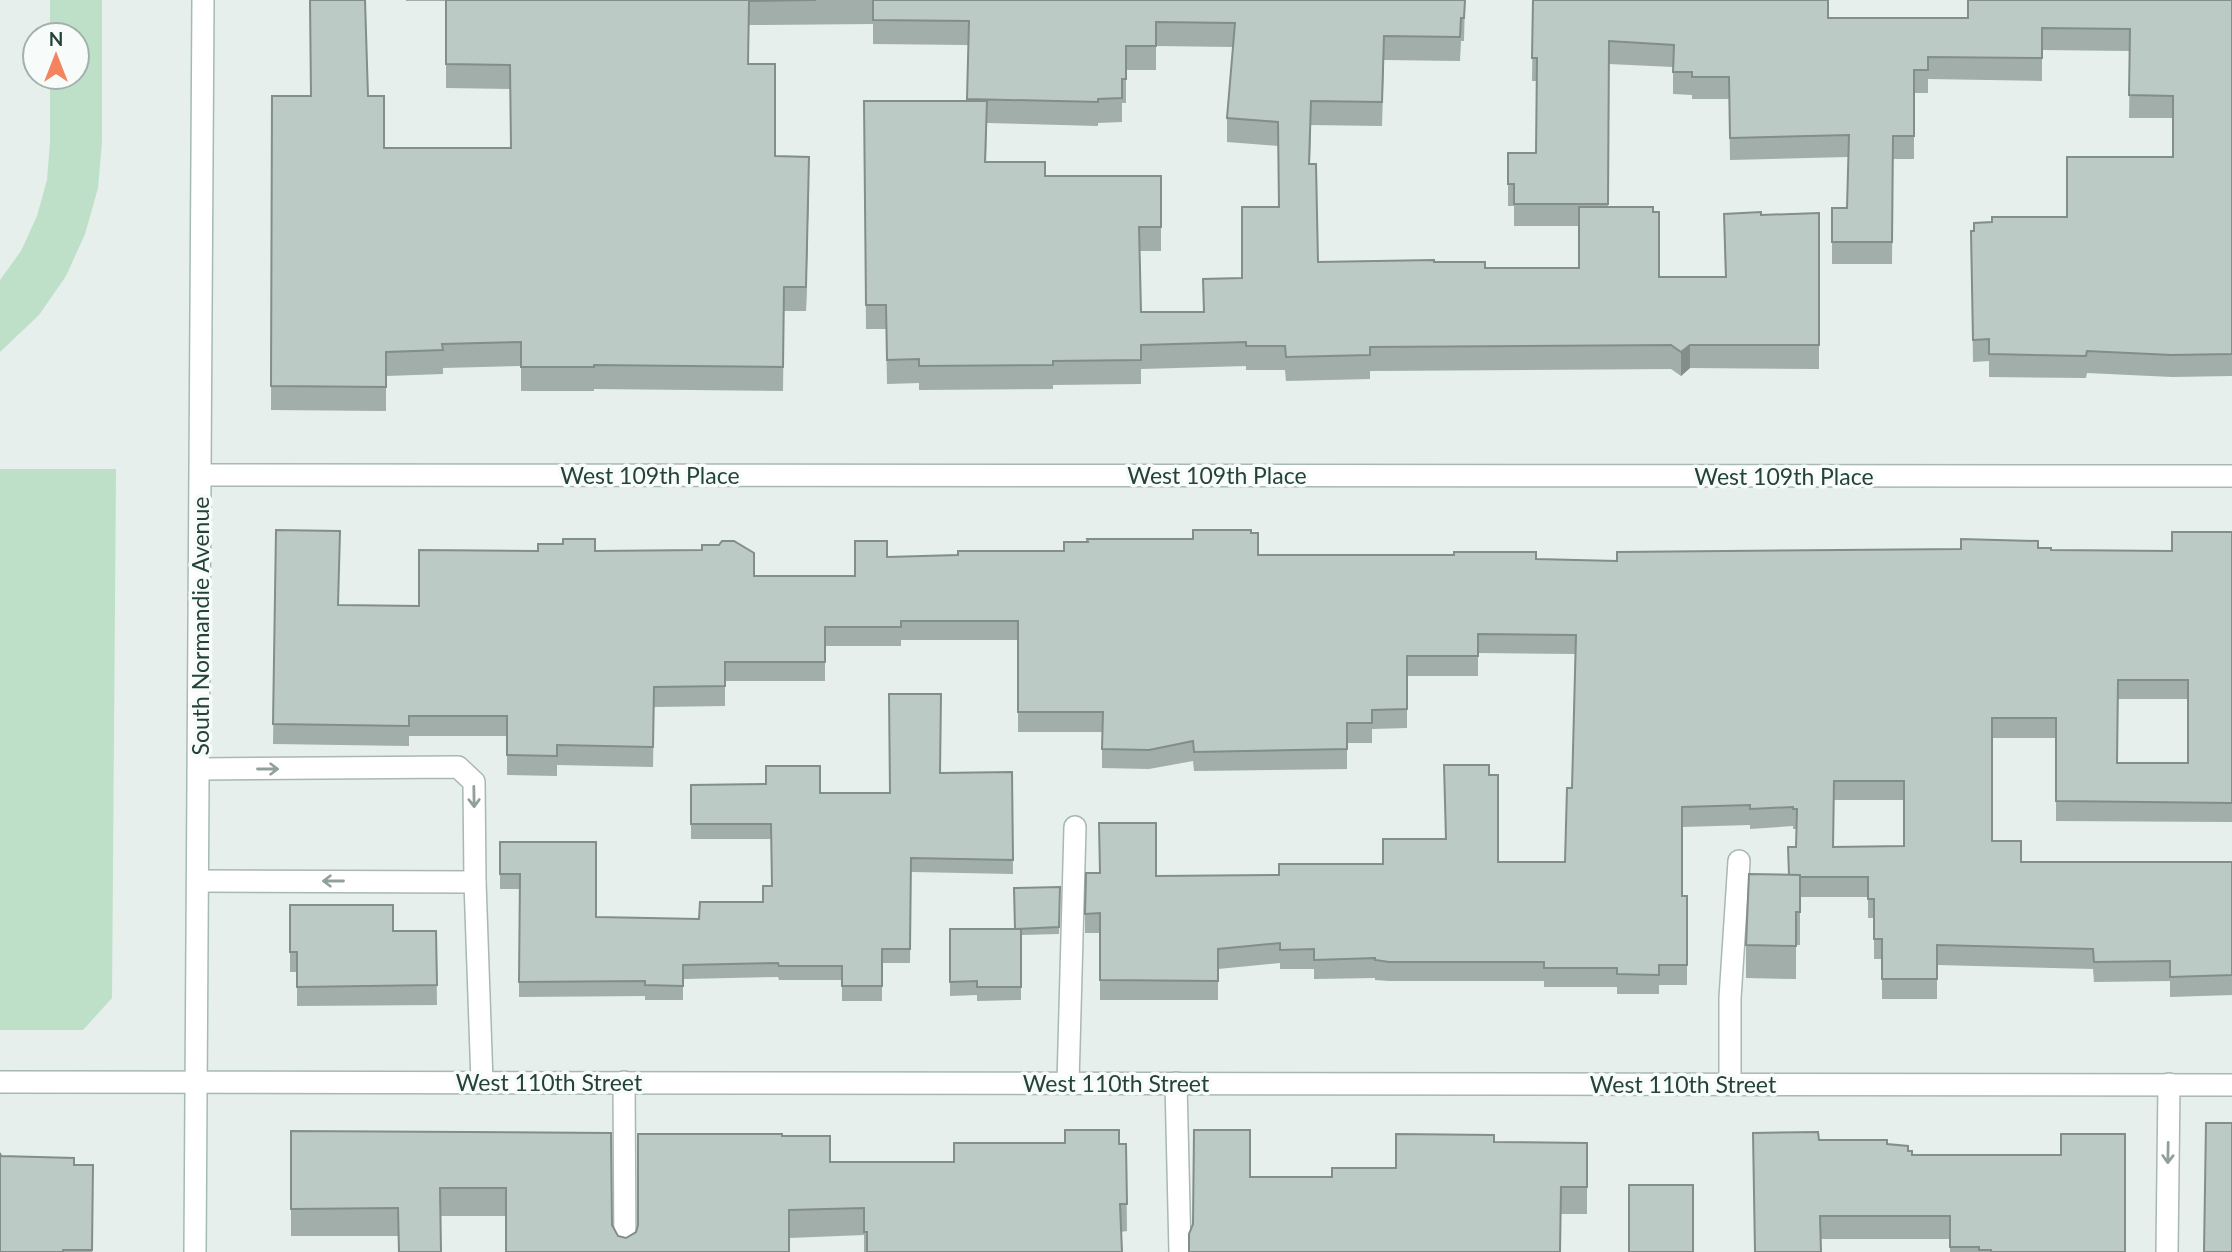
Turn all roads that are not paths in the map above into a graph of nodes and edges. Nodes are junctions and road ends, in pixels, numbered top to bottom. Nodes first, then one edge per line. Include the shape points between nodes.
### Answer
1 (203, 0) edge
2 (202, 475) junction
3 (2232, 476) edge
4 (199, 769) junction
5 (1075, 827) dead end
6 (1739, 861) dead end
7 (198, 881) junction
8 (475, 882) junction
9 (0, 1082) edge
10 (197, 1082) junction
11 (482, 1082) junction
12 (624, 1082) junction
13 (1068, 1083) junction
14 (1176, 1083) junction
15 (1730, 1084) junction
16 (2169, 1084) junction
17 (2232, 1084) edge
18 (195, 1252) edge
19 (625, 1252) edge
20 (1180, 1252) edge
21 (2167, 1252) edge

1 - 2 street, South Normandie Avenue
2 - 3 street, West 109th Place
2 - 4 street, South Normandie Avenue
4 - 7 street, South Normandie Avenue
4 -> 8 street via 458,767 474,782
5 - 13 street
6 - 15 street
8 -> 7 street
7 - 10 street, South Normandie Avenue
8 - 11 street
9 - 10 street, West 110th Street
10 - 11 street, West 110th Street
10 - 18 street, South Normandie Avenue
11 - 12 street, West 110th Street
12 - 13 street, West 110th Street
12 - 19 street
13 - 14 street, West 110th Street
14 - 15 street, West 110th Street
14 - 20 street
15 - 16 street, West 110th Street
16 - 17 street, West 110th Street
16 -> 21 street

